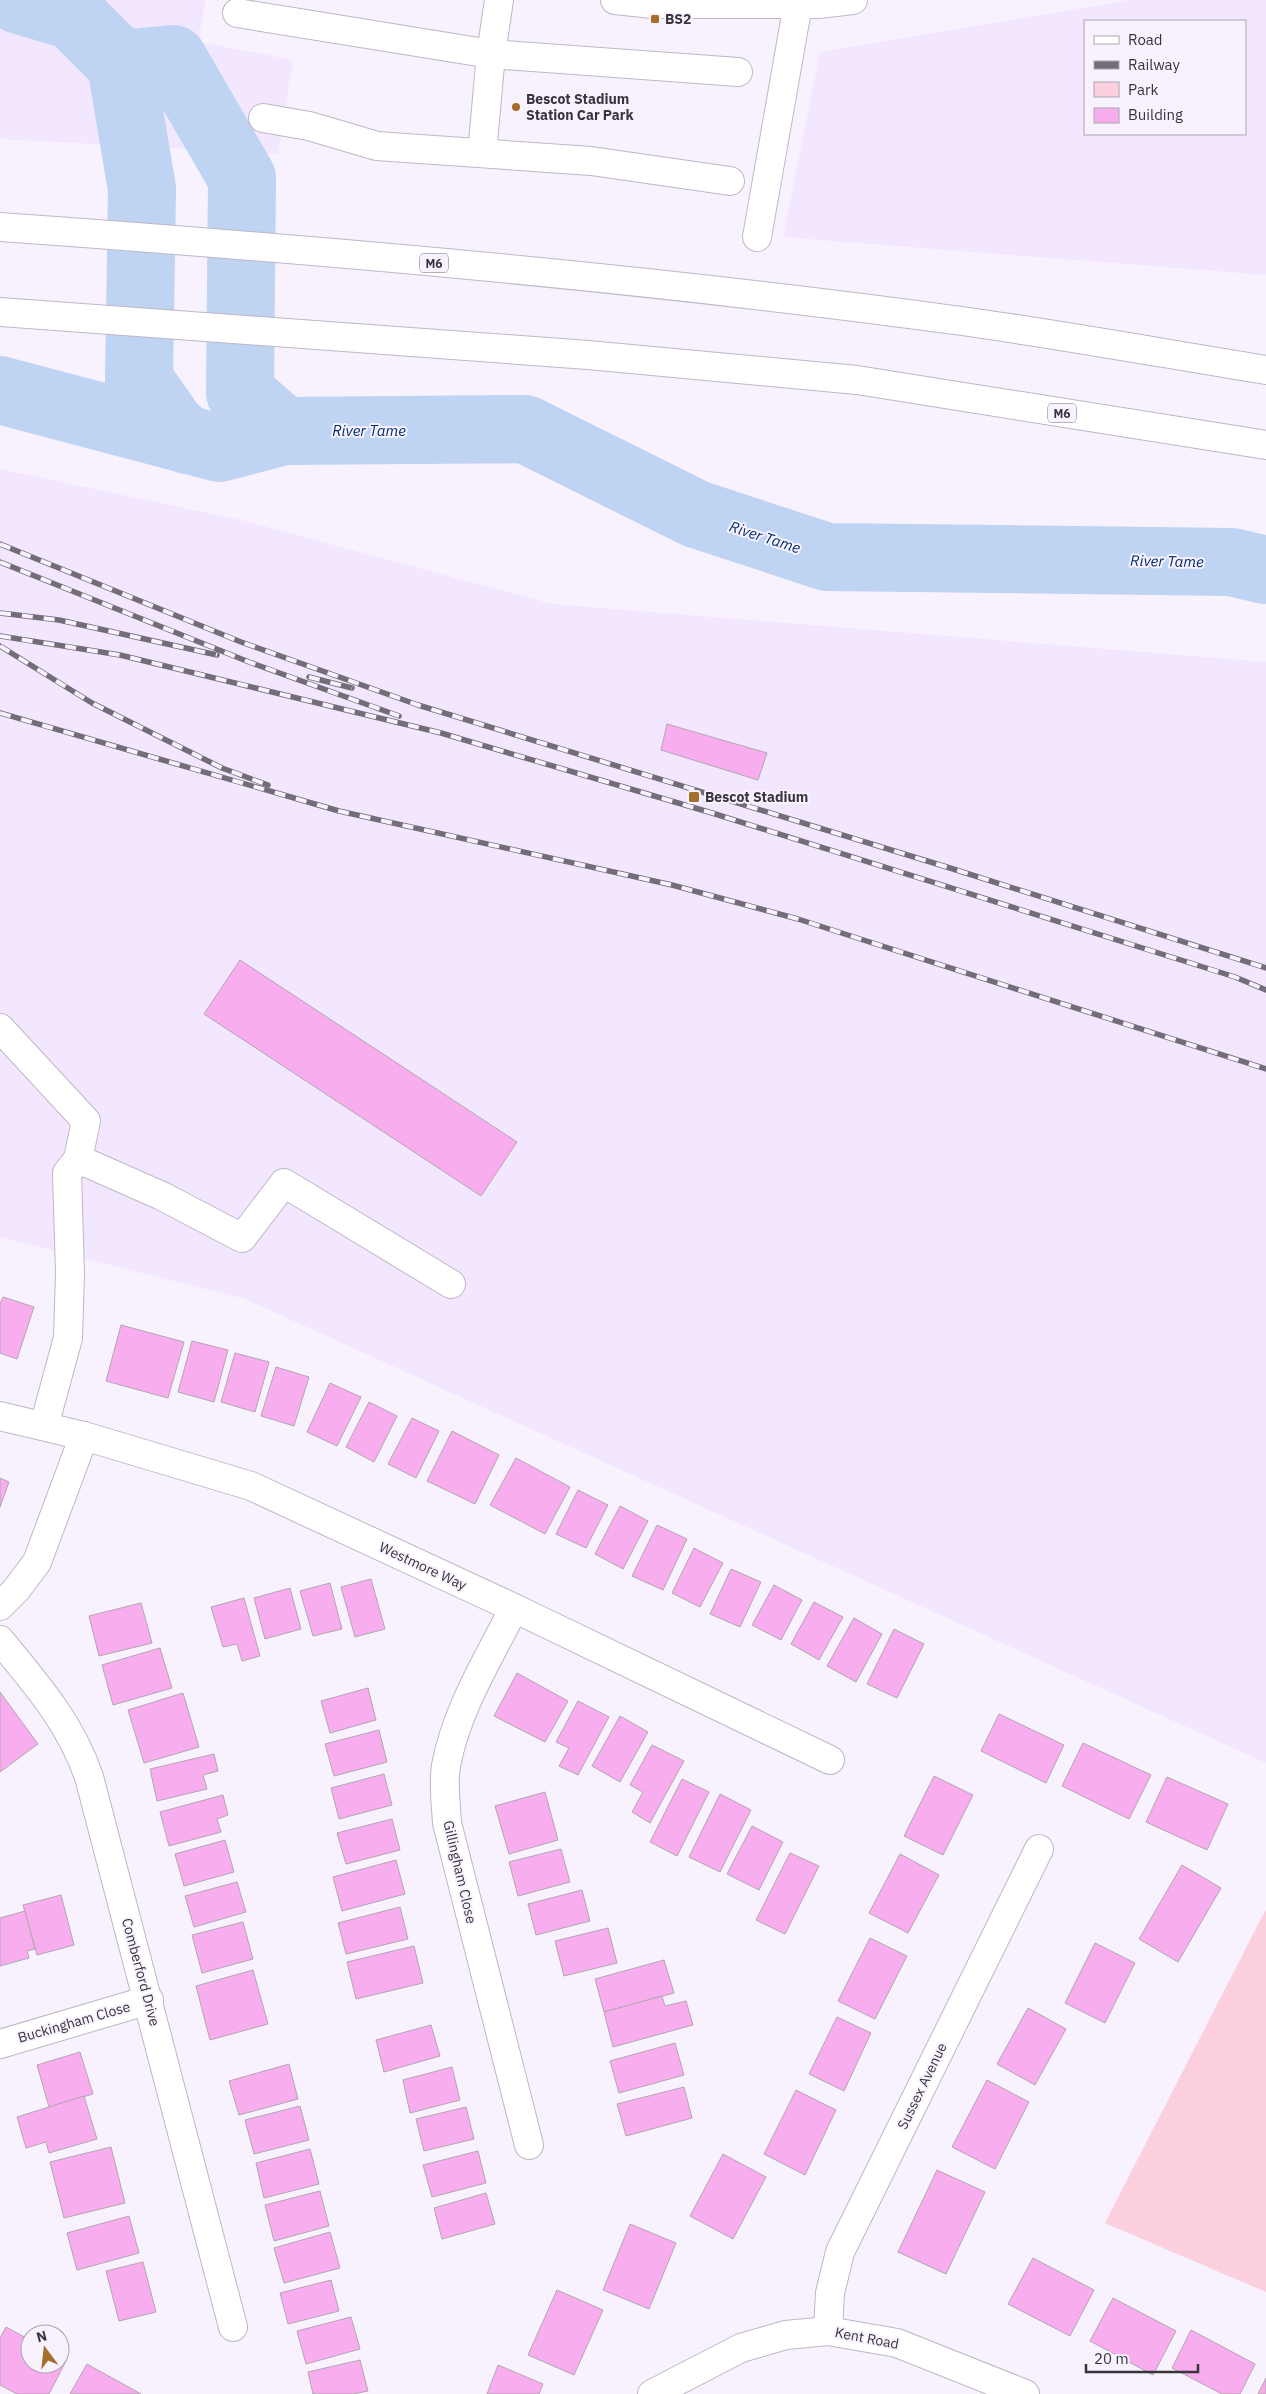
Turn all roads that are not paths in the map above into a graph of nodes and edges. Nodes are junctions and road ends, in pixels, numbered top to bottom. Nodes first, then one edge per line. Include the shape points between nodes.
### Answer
1 (499, 0) edge
2 (615, 0) edge
3 (853, 0) edge
4 (811, 3) edge
5 (237, 13) dead end
6 (491, 54) junction
7 (738, 72) dead end
8 (263, 118) dead end
9 (482, 153) junction
10 (730, 181) dead end
11 (0, 227) edge
12 (757, 237) dead end
13 (0, 312) edge
14 (1266, 370) edge
15 (1266, 445) edge
16 (0, 1028) edge
17 (78, 1159) junction
18 (451, 1284) dead end
19 (0, 1416) edge
20 (44, 1426) junction
21 (84, 1436) junction
22 (0, 1606) edge
23 (514, 1608) junction
24 (0, 1640) edge
25 (830, 1760) dead end
26 (1039, 1849) dead end
27 (149, 2000) junction
28 (0, 2044) edge
29 (529, 2145) dead end
30 (232, 2327) dead end
31 (828, 2331) junction
32 (652, 2394) edge
33 (1025, 2394) edge

1 - 6 main road
2 - 4 main road via 652,4
3 - 4 main road
4 - 12 main road
5 - 6 main road
6 - 7 main road
6 - 9 main road
8 - 9 main road via 309,126 377,146
9 - 10 main road via 591,161
11 - 14 main road, M6 via 599,277 970,323
13 - 15 main road, M6 via 588,355 858,380
16 - 17 main road via 86,1121
17 - 18 main road via 162,1196 242,1238 284,1183
17 - 20 main road via 67,1173 68,1338
19 - 20 main road, Westmore Way
20 - 21 main road, Westmore Way
21 - 22 main road via 37,1562
21 - 23 main road, Westmore Way via 251,1486
23 - 25 main road, Westmore Way
23 - 29 main road, Gillingham Close via 467,1703 452,1739 445,1768 447,1823
24 - 27 main road, Comberford Drive via 57,1712 79,1748
26 - 31 main road, Sussex Avenue via 840,2252 830,2293
27 - 28 main road, Buckingham Close
27 - 30 main road, Comberford Drive
31 - 32 main road, Kent Road via 786,2335 741,2348
31 - 33 main road, Kent Road via 897,2343

